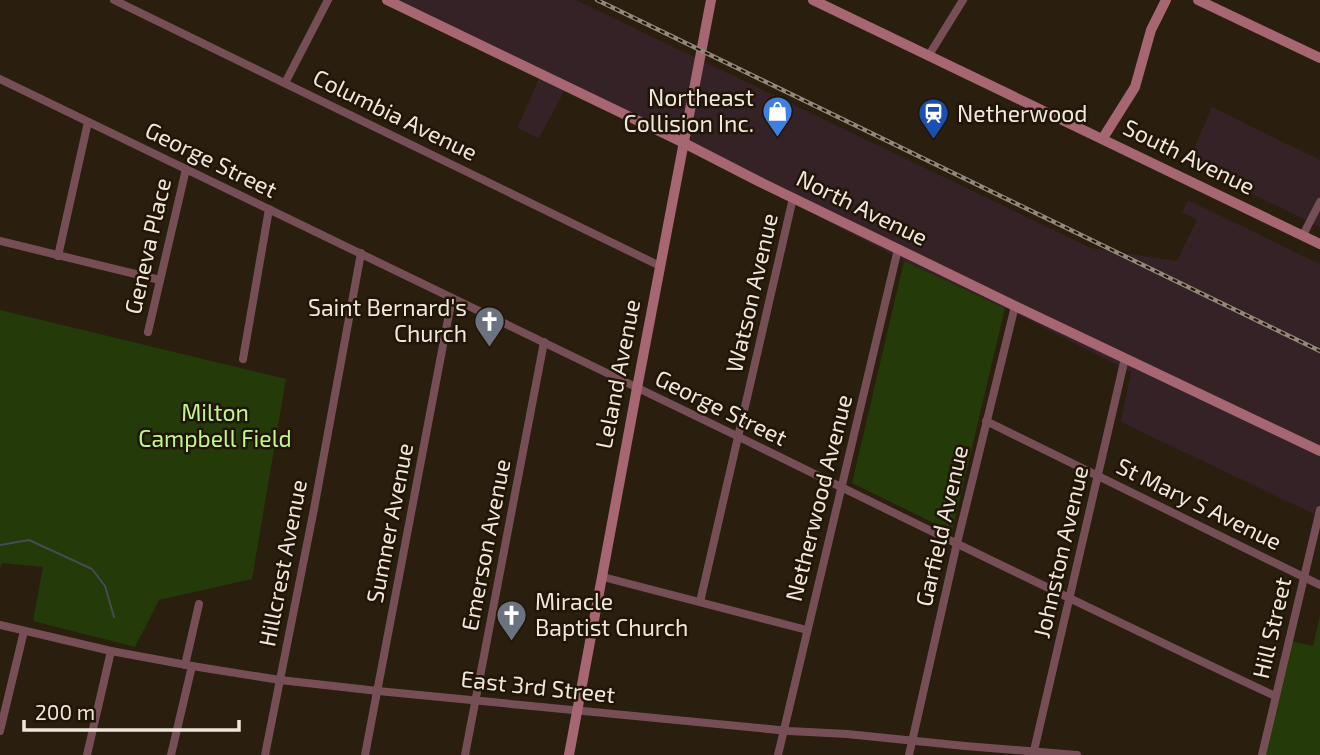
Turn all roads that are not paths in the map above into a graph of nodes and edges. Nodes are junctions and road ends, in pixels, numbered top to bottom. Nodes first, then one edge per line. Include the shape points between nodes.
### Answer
1 (114, 0) edge
2 (328, 0) edge
3 (387, 0) edge
4 (711, 0) edge
5 (813, 0) edge
6 (963, 0) edge
7 (1166, 0) edge
8 (1198, 0) edge
9 (929, 55) junction
10 (1320, 58) edge
11 (0, 79) edge
12 (285, 83) junction
13 (88, 122) junction
14 (1103, 138) junction
15 (684, 143) junction
16 (186, 169) junction
17 (793, 198) junction
18 (1320, 202) edge
19 (269, 209) junction
20 (1303, 235) junction
21 (0, 242) edge
22 (1320, 244) edge
23 (898, 249) junction
24 (361, 253) junction
25 (58, 256) junction
26 (660, 266) junction
27 (160, 280) junction
28 (452, 298) junction
29 (1015, 306) junction
30 (148, 332) dead end
31 (544, 342) junction
32 (1125, 358) junction
33 (243, 359) dead end
34 (637, 388) junction
35 (986, 421) junction
36 (738, 437) junction
37 (1320, 451) edge
38 (1098, 476) junction
39 (842, 489) junction
40 (1320, 510) edge
41 (957, 543) junction
42 (1303, 576) junction
43 (603, 577) junction
44 (1320, 585) edge
45 (1070, 598) junction
46 (700, 602) junction
47 (199, 604) dead end
48 (0, 625) edge
49 (807, 630) junction
50 (24, 631) junction
51 (111, 651) junction
52 (188, 665) junction
53 (281, 680) junction
54 (378, 691) junction
55 (1275, 696) junction
56 (476, 700) junction
57 (577, 710) junction
58 (784, 730) junction
59 (0, 731) edge
60 (912, 741) junction
61 (1034, 753) edge
62 (86, 755) edge
63 (171, 755) edge
64 (265, 755) edge
65 (365, 755) edge
66 (465, 755) edge
67 (569, 755) edge
68 (778, 755) edge
69 (909, 755) edge
70 (1077, 755) edge
71 (1262, 755) edge

1 - 12 street, Columbia Avenue
2 - 12 street
3 - 15 street, North Avenue
4 - 15 street, Leland Avenue
5 - 9 street, South Avenue
6 - 9 street
7 - 14 street via 1151,30 1135,87
8 - 10 street
9 - 14 street, South Avenue
11 - 13 street, George Street
12 - 26 street, Columbia Avenue
13 - 16 street, George Street
13 - 25 street
14 - 20 street, South Avenue
15 - 17 street, North Avenue
15 - 26 street, Leland Avenue
16 - 19 street, George Street
16 - 27 street, Geneva Place
17 - 23 street, North Avenue
17 - 36 street, Watson Avenue
18 - 20 street
19 - 24 street, George Street
19 - 33 street
20 - 22 street, South Avenue
21 - 25 street
23 - 29 street, North Avenue
23 - 39 street, Netherwood Avenue
24 - 28 street, George Street
24 - 53 street, Hillcrest Avenue
25 - 27 street
26 - 34 street, Leland Avenue
27 - 30 street, Geneva Place
28 - 31 street, George Street
28 - 54 street, Sumner Avenue
29 - 32 street, North Avenue
29 - 35 street, Garfield Avenue
31 - 34 street, George Street
31 - 56 street, Emerson Avenue
32 - 37 street, North Avenue
32 - 38 street, Johnston Avenue
34 - 36 street, George Street
34 - 43 street, Leland Avenue
35 - 38 street, St Mary S Avenue
35 - 41 street, Garfield Avenue
36 - 39 street, George Street
36 - 46 street, Watson Avenue
38 - 42 street, St Mary S Avenue
38 - 45 street, Johnston Avenue
39 - 41 street, George Street
39 - 49 street, Netherwood Avenue
40 - 42 street, Hill Street
41 - 45 street, George Street
41 - 60 street, Garfield Avenue
42 - 44 street, St Mary S Avenue
42 - 55 street, Hill Street
43 - 46 street
43 - 57 street, Leland Avenue
45 - 55 street, George Street
45 - 61 street, Johnston Avenue
46 - 49 street
47 - 52 street
48 - 50 street, East 3rd Street
49 - 58 street, Netherwood Avenue
50 - 51 street, East 3rd Street
50 - 59 street
51 - 52 street, East 3rd Street
51 - 62 street
52 - 53 street, East 3rd Street
52 - 63 street
53 - 54 street, East 3rd Street
53 - 64 street, Hillcrest Avenue
54 - 56 street, East 3rd Street
54 - 65 street, Sumner Avenue
55 - 71 street, Hill Street
56 - 57 street, East 3rd Street
56 - 66 street, Emerson Avenue
57 - 58 street, East 3rd Street
57 - 67 street, Leland Avenue
58 - 60 street, East 3rd Street
58 - 68 street, Netherwood Avenue
60 - 61 street, East 3rd Street
60 - 69 street, Garfield Avenue
61 - 70 street, East 3rd Street

